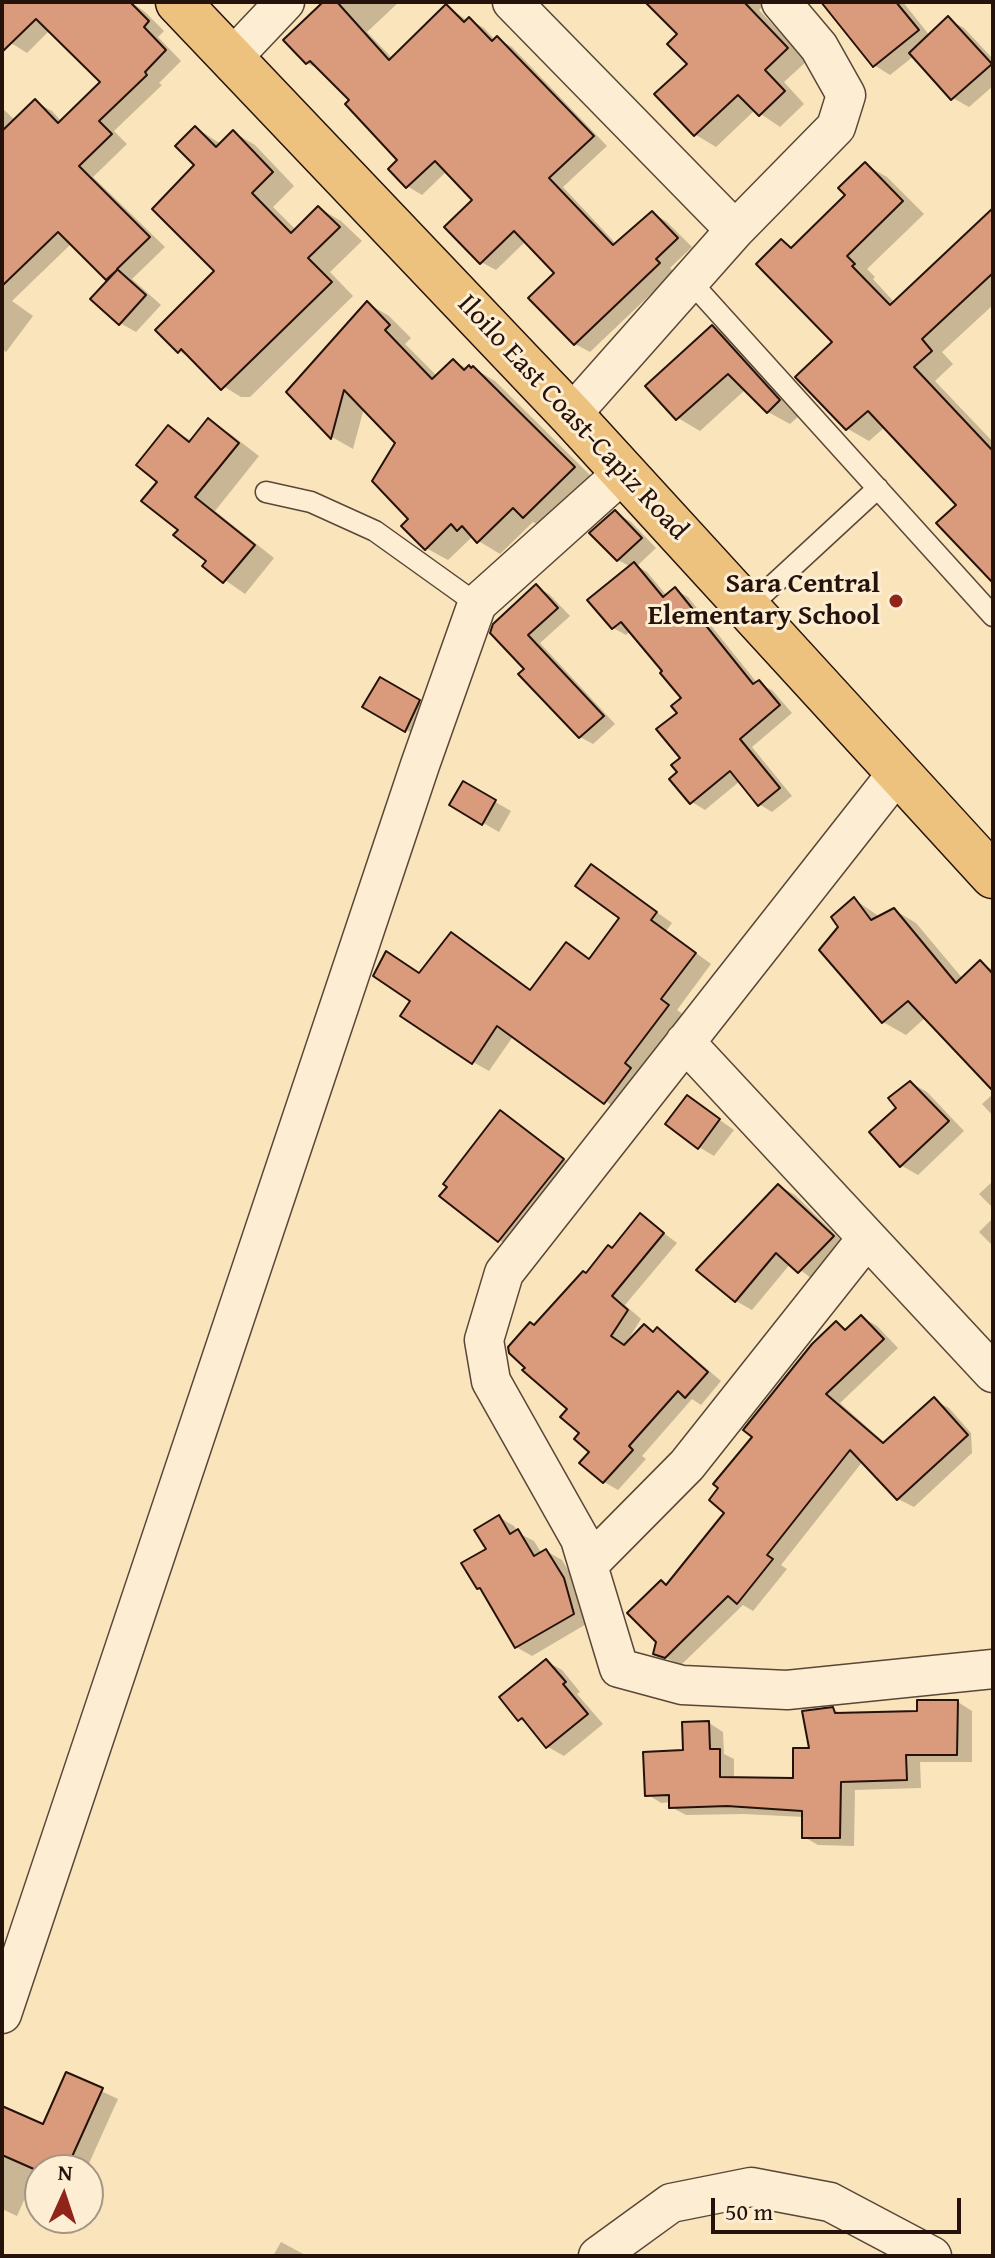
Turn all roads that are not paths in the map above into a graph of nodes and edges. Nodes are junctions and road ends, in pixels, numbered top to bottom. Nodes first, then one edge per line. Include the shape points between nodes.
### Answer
1 (178, 2) edge
2 (285, 2) edge
3 (512, 2) edge
4 (781, 2) edge
5 (232, 58) junction
6 (735, 230) junction
7 (690, 281) junction
8 (571, 415) junction
9 (624, 472) junction
10 (878, 488) junction
11 (266, 492) dead end
12 (477, 604) junction
13 (748, 608) junction
14 (993, 616) edge
15 (898, 772) junction
16 (993, 876) edge
17 (685, 1042) junction
18 (867, 1238) junction
19 (993, 1373) edge
20 (588, 1565) junction
21 (993, 1669) edge
22 (2, 2014) edge
23 (598, 2256) edge
24 (932, 2256) edge

1 - 5 main road, Iloilo East Coast-Capiz Road
2 - 5 street
3 - 6 street
4 - 6 street via 819,47 846,95 836,127
5 - 8 main road, Iloilo East Coast-Capiz Road
6 - 7 street
7 - 8 street
7 - 10 lane
8 - 9 main road, Iloilo East Coast-Capiz Road
9 - 12 street
9 - 13 main road, Iloilo East Coast-Capiz Road
10 - 13 lane
10 - 14 lane
11 - 12 lane via 311,502 375,531
12 - 22 street
13 - 15 main road, Iloilo East Coast-Capiz Road
15 - 16 main road, Iloilo East Coast-Capiz Road
15 - 17 street
17 - 18 street
17 - 20 street via 504,1273 484,1340 491,1381 580,1539
18 - 19 street
18 - 20 street via 687,1465
20 - 21 street via 619,1668 682,1685 787,1690
23 - 24 street via 671,2203 751,2187 830,2202

